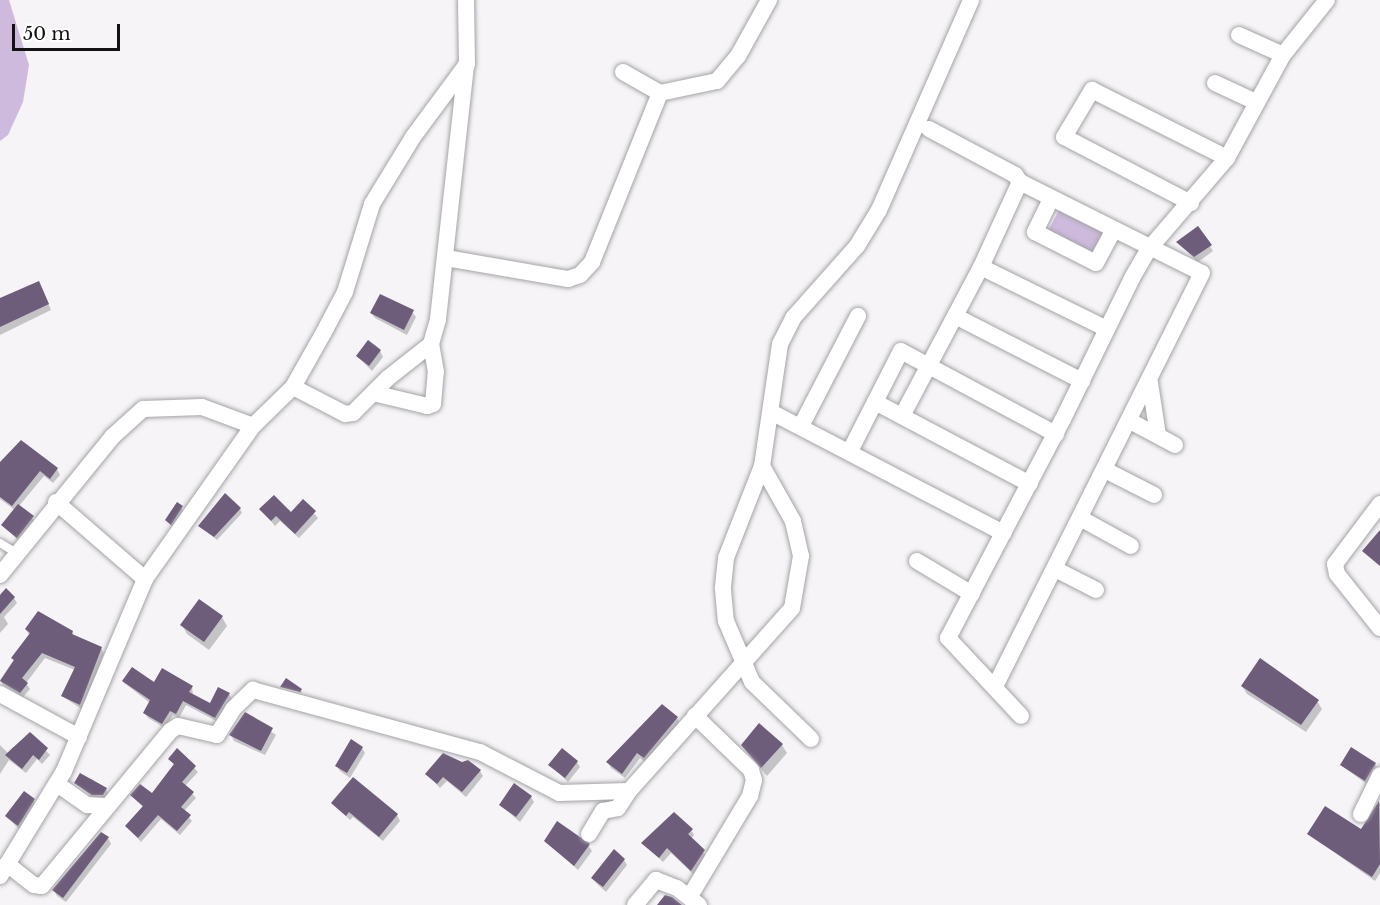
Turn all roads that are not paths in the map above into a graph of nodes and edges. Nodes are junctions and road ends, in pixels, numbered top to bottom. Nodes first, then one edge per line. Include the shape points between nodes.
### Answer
1 (466, 0) edge
2 (769, 0) edge
3 (971, 0) edge
4 (1327, 0) edge
5 (1239, 35) dead end
6 (1283, 55) junction
7 (467, 64) junction
8 (623, 72) dead end
9 (1215, 83) dead end
10 (660, 93) junction
11 (1256, 102) junction
12 (929, 129) dead end
13 (1227, 158) junction
14 (1020, 182) junction
15 (1051, 199) junction
16 (1191, 203) junction
17 (1113, 231) junction
18 (1149, 249) junction
19 (446, 258) junction
20 (981, 267) junction
21 (858, 316) dead end
22 (955, 316) junction
23 (1107, 329) junction
24 (431, 344) junction
25 (929, 366) junction
26 (1082, 381) junction
27 (1150, 383) junction
28 (293, 387) junction
29 (373, 393) junction
30 (875, 402) junction
31 (772, 413) junction
32 (902, 416) junction
33 (1130, 421) junction
34 (253, 426) junction
35 (801, 426) junction
36 (1056, 434) junction
37 (1158, 435) junction
38 (1175, 445) dead end
39 (850, 452) junction
40 (762, 466) junction
41 (1105, 470) junction
42 (1030, 484) junction
43 (1154, 495) dead end
44 (56, 502) junction
45 (1380, 504) edge
46 (1080, 518) junction
47 (1004, 533) junction
48 (0, 543) edge
49 (1131, 546) dead end
50 (18, 554) junction
51 (917, 561) dead end
52 (1055, 569) junction
53 (0, 574) edge
54 (145, 579) junction
55 (1096, 590) dead end
56 (972, 594) junction
57 (1380, 628) edge
58 (744, 666) junction
59 (995, 687) junction
60 (0, 694) edge
61 (695, 716) junction
62 (1021, 716) dead end
63 (79, 737) junction
64 (811, 739) dead end
65 (1380, 775) edge
66 (57, 784) junction
67 (629, 791) junction
68 (105, 806) junction
69 (1361, 814) dead end
70 (589, 834) dead end
71 (5, 861) edge
72 (695, 900) edge
73 (635, 905) edge

1 - 7 street
2 - 10 street via 738,56 717,81
3 - 31 street via 879,210 857,246 793,318 780,344
4 - 6 street
5 - 6 street
6 - 11 street
7 - 19 street
7 - 28 street via 413,137 372,204 345,292
8 - 10 street
9 - 11 street
10 - 19 street via 592,262 580,275 568,279
11 - 13 street
12 - 14 street via 1015,175
13 - 16 street
13 - 16 street via 1092,90 1064,137
14 - 15 street
14 - 20 street
15 - 17 street
15 - 17 street via 1035,231 1095,263
16 - 18 street
17 - 18 street
18 - 23 street
18 - 27 street via 1202,273
19 - 24 street
20 - 22 street
20 - 23 street
21 - 35 street
22 - 25 street
22 - 26 street
23 - 26 street
24 - 29 street
24 - 29 street via 436,372 433,404 427,406
25 - 30 street via 901,351
25 - 32 street
25 - 36 street
26 - 36 street
27 - 33 street
27 - 37 street
28 - 29 street via 345,414 353,413
28 - 34 street
30 - 32 street
30 - 39 street
31 - 35 street
31 - 40 street
32 - 42 street
33 - 37 street
33 - 41 street
34 - 44 street via 202,407 142,409 112,437
34 - 54 street
35 - 39 street
36 - 42 street
37 - 38 street
39 - 47 street
40 - 58 street via 726,558 723,589 726,621
40 - 58 street via 793,521 801,556 792,608
41 - 43 street
41 - 46 street
42 - 47 street
44 - 50 street
44 - 54 street
45 - 57 street via 1335,564 1337,574
46 - 49 street
46 - 52 street
47 - 56 street
48 - 50 lane
50 - 53 street
51 - 56 street
52 - 55 street
52 - 59 street
54 - 63 street
56 - 59 street via 948,638
58 - 61 street
58 - 64 street via 752,682
59 - 62 street
60 - 63 street
61 - 67 street
61 - 72 street via 751,770 754,780 750,796
63 - 66 street
65 - 69 street
66 - 68 street via 87,805
66 - 71 street
67 - 68 street via 559,793 480,752 253,690 239,702 217,735 178,726 170,731 123,790
67 - 70 street via 617,810 603,811
68 - 71 street via 42,886
72 - 73 street via 656,880

